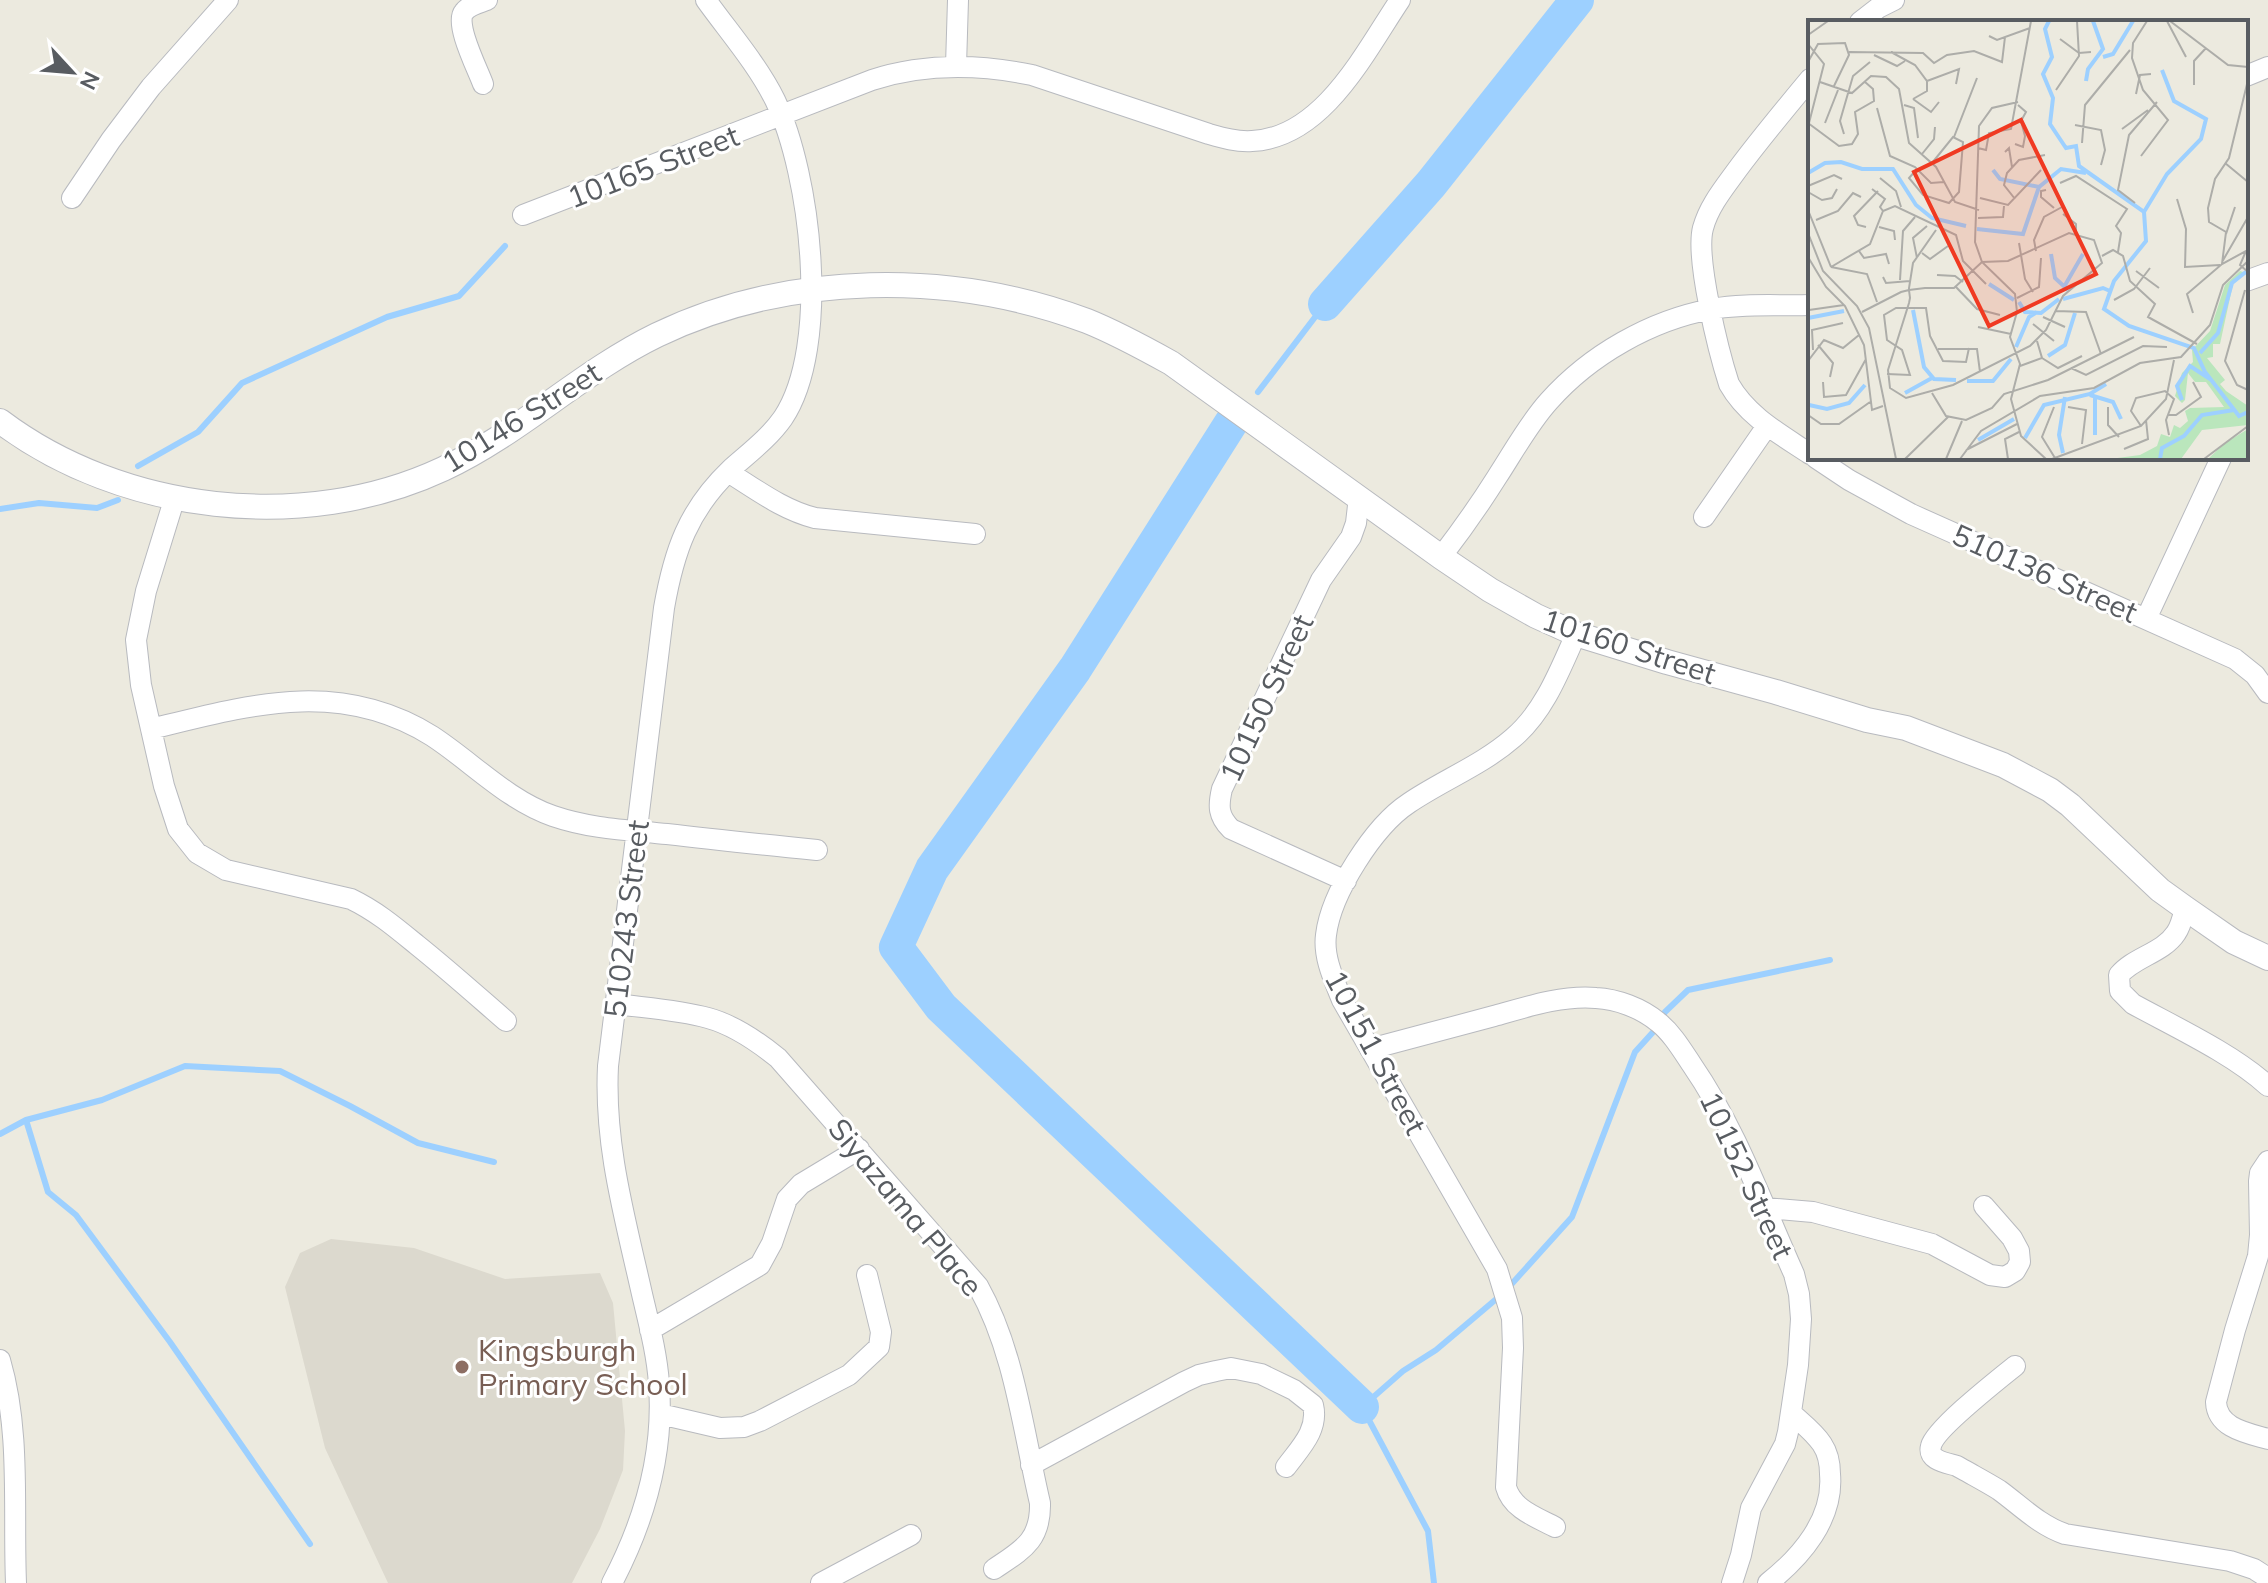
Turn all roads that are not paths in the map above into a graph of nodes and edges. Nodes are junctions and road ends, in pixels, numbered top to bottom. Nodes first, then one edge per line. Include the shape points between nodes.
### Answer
1 (228, 0) edge
2 (487, 0) edge
3 (706, 0) edge
4 (958, 0) edge
5 (1400, 0) edge
6 (1894, 0) edge
7 (1863, 20) edge
8 (956, 66) junction
9 (2268, 67) edge
10 (2248, 75) edge
11 (1808, 81) edge
12 (483, 84) dead end
13 (782, 116) junction
14 (72, 198) dead end
15 (523, 215) dead end
16 (2268, 273) edge
17 (2248, 280) edge
18 (811, 289) junction
19 (1808, 305) edge
20 (1711, 309) junction
21 (0, 421) edge
22 (1767, 426) junction
23 (1808, 453) edge
24 (1819, 460) edge
25 (2220, 460) edge
26 (728, 472) junction
27 (175, 497) junction
28 (1359, 497) junction
29 (1704, 517) dead end
30 (975, 534) dead end
31 (1441, 557) junction
32 (2146, 619) junction
33 (1576, 634) junction
34 (2268, 693) edge
35 (151, 729) junction
36 (638, 831) junction
37 (817, 850) dead end
38 (1346, 881) junction
39 (2185, 908) junction
40 (2268, 958) edge
41 (616, 1004) junction
42 (506, 1021) dead end
43 (1370, 1049) junction
44 (2268, 1086) edge
45 (859, 1149) junction
46 (2268, 1161) edge
47 (1984, 1206) dead end
48 (1765, 1208) junction
49 (867, 1275) dead end
50 (650, 1330) junction
51 (0, 1360) edge
52 (2015, 1366) dead end
53 (1791, 1413) junction
54 (660, 1414) junction
55 (2268, 1439) edge
56 (1031, 1465) junction
57 (1286, 1467) dead end
58 (1555, 1527) dead end
59 (911, 1535) dead end
60 (994, 1569) dead end
61 (2268, 1578) edge
62 (16, 1583) edge
63 (612, 1583) edge
64 (821, 1583) edge
65 (1732, 1583) edge
66 (1768, 1583) edge

1 - 14 street via 151,87
2 - 12 street via 464,11 460,25
3 - 13 street, 510243 Street via 765,82
4 - 8 street
5 - 8 street, 10165 Street via 1328,104 1294,128 1254,141 1209,134 1032,75
6 - 7 street
8 - 13 street, 10165 Street via 895,73
9 - 10 street
11 - 20 street via 1712,206 1700,244
13 - 15 street, 10165 Street
13 - 18 street, 510243 Street via 800,180
16 - 17 street
18 - 26 street, 510243 Street via 807,353 793,400 765,438
18 - 27 street, 10146 Street via 746,304 656,336 607,362 489,444 409,482 362,496 276,508
18 - 28 street, 10160 Street via 950,288 1087,321 1171,363
19 - 20 street
20 - 22 street via 1729,384
20 - 31 street via 1632,338 1591,362 1548,401
21 - 27 street, 10146 Street via 80,468
22 - 23 street
22 - 29 street
24 - 32 street, 510136 Street via 1911,514
25 - 32 street
26 - 30 street via 797,514
26 - 36 street, 510243 Street via 690,521 670,571
27 - 35 street via 136,640
28 - 31 street, 10160 Street
28 - 38 street, 10150 Street via 1351,537 1321,580 1219,802 1223,821 1231,829
31 - 33 street, 10160 Street via 1490,590
32 - 34 street, 510136 Street via 2235,659
33 - 38 street, 10151 Street via 1545,698 1516,736 1393,815
33 - 39 street, 10160 Street via 1906,728 2003,765 2070,805
35 - 36 street via 278,701 359,705 432,736 548,814 613,831
35 - 42 street via 178,829 197,853 226,870 365,906
36 - 37 street
36 - 41 street, 510243 Street
38 - 43 street, 10151 Street via 1325,937 1327,957 1342,1000
39 - 40 street, 10160 Street
39 - 44 street via 2170,939 2119,975 2120,991
41 - 45 street, Siyazama Place via 706,1017 761,1043
41 - 50 street, 510243 Street via 606,1101 609,1135
43 - 48 street, 10152 Street via 1569,998 1597,998 1642,1011 1678,1044 1706,1086
43 - 58 street, 10151 Street via 1504,1287 1513,1348 1506,1487 1519,1508
45 - 50 street via 801,1184 787,1199 760,1265
45 - 56 street, Siyazama Place via 964,1269 989,1306 1007,1353
46 - 55 street via 2259,1181 2258,1256 2216,1411 2224,1422
47 - 48 street via 2019,1251 2020,1262 2005,1277 1990,1275 1932,1244 1813,1212
48 - 53 street, 10152 Street via 1799,1294
49 - 54 street via 881,1341 849,1375 744,1427 720,1428
50 - 54 street, 510243 Street
51 - 62 street via 13,1426
52 - 61 street via 1941,1430 1931,1453 1941,1463 1957,1466 2001,1491 2053,1530 2230,1561
53 - 65 street, 10152 Street via 1785,1444 1751,1508
53 - 66 street via 1824,1446 1832,1487 1816,1531
54 - 63 street, 510243 Street via 646,1504
56 - 57 street via 1184,1382 1231,1368 1261,1374 1313,1405 1311,1431
56 - 60 street, Siyazama Place via 1040,1523 1030,1541
59 - 64 street

